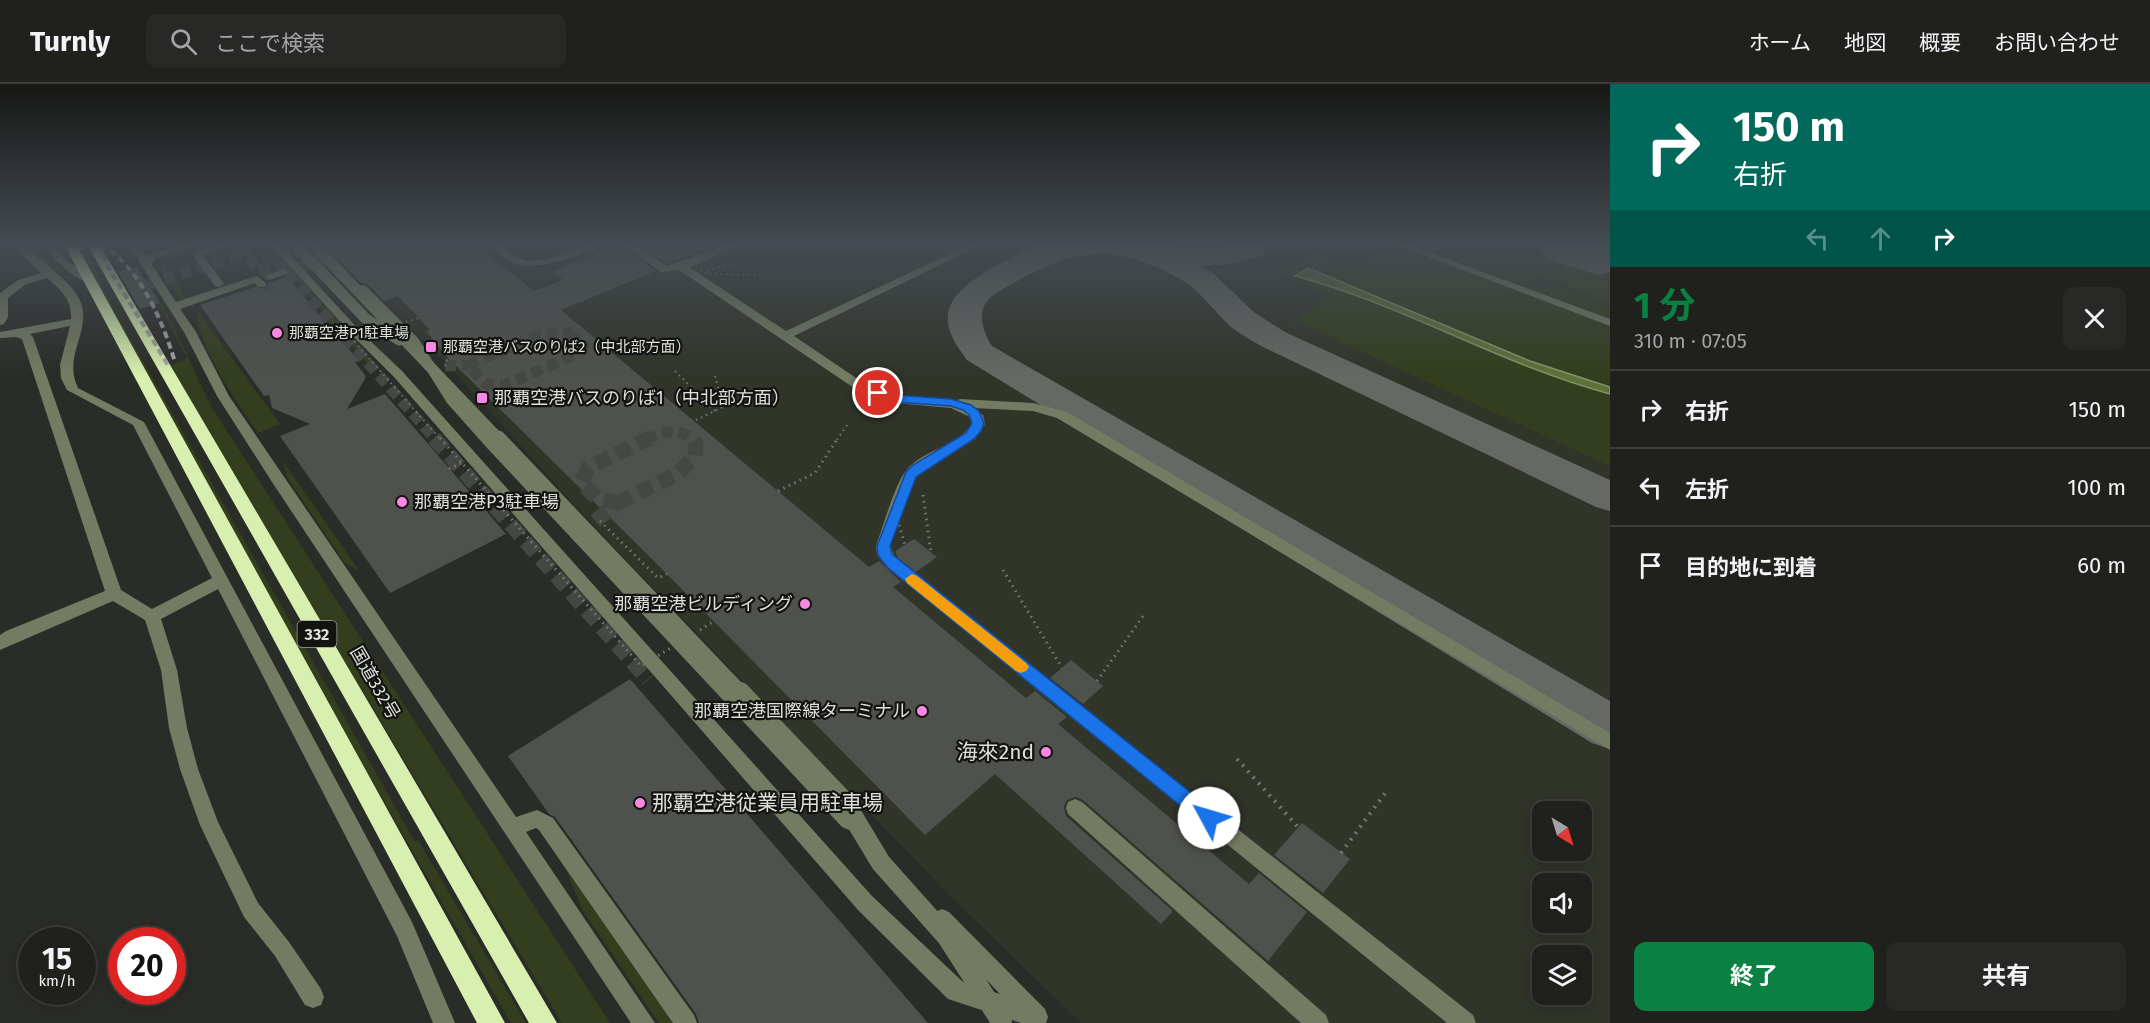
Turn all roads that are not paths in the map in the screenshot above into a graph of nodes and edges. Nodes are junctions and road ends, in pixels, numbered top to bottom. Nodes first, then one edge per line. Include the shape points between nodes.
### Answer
1 (14, 288) edge
2 (65, 288) edge
3 (93, 288) edge
4 (118, 288) edge
5 (162, 288) edge
6 (236, 288) edge
7 (315, 288) edge
8 (336, 288) edge
9 (357, 288) edge
10 (362, 288) edge
11 (718, 288) edge
12 (886, 288) edge
13 (1518, 288) edge
14 (1, 298) edge
15 (216, 300) dead end
16 (178, 312) junction
17 (77, 321) junction
18 (0, 322) edge
19 (1610, 322) edge
20 (17, 333) junction
21 (0, 335) edge
22 (785, 336) junction
23 (433, 363) junction
24 (951, 403) junction
25 (221, 580) junction
26 (114, 594) junction
27 (152, 616) junction
28 (0, 643) edge
29 (1610, 742) edge
30 (1075, 808) dead end
31 (512, 827) junction
32 (312, 997) dead end
33 (1040, 1020) edge
34 (444, 1023) edge
35 (492, 1023) edge
36 (544, 1023) edge
37 (644, 1023) edge
38 (686, 1023) edge
39 (1002, 1023) edge
40 (1318, 1023) edge
41 (1465, 1023) edge

1 - 14 street
2 - 17 street via 78,307
3 - 35 highway, 332
4 - 36 highway, 国道332号 / 332
5 - 16 street
6 - 16 street
7 - 33 street via 398,374 865,903 956,991
8 - 23 street, bridge via 365,318
9 - 23 street, bridge
10 - 23 street
11 - 22 street
12 - 22 street
13 - 19 street
14 - 18 street
15 - 16 street via 213,297 182,307 184,312
16 - 31 street via 223,396
17 - 20 street
17 - 25 street via 64,366 68,382 73,390 138,422
20 - 21 street
20 - 26 street via 27,337
22 - 24 street via 864,388 893,398
23 - 33 street via 451,400 493,446
23 - 39 street, bridge via 843,800 882,863 947,937
24 - 29 street via 1033,408 1062,415
24 - 41 street via 967,407 975,414 975,431 910,475 883,546 891,563
25 - 27 street
25 - 34 street via 405,928
26 - 27 street
26 - 28 street
27 - 32 street via 169,670 189,769 210,825 251,909
30 - 40 street
31 - 37 street
31 - 38 street via 537,819 546,824

